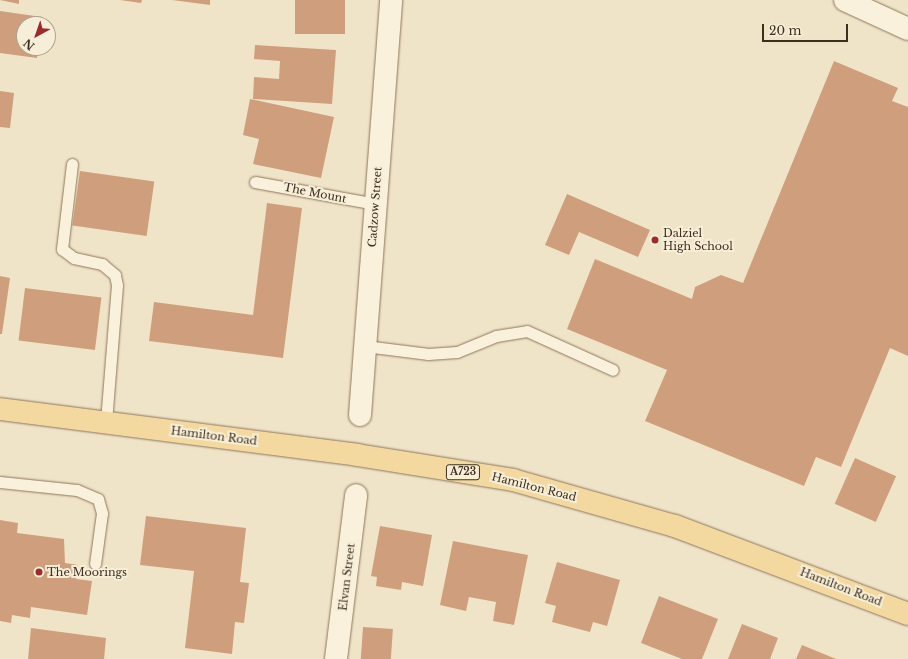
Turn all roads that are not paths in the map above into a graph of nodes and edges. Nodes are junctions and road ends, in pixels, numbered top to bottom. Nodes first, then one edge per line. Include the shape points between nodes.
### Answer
1 (391, 0) edge
2 (845, 0) edge
3 (908, 29) edge
4 (72, 164) dead end
5 (255, 182) dead end
6 (376, 204) junction
7 (365, 346) junction
8 (613, 370) dead end
9 (0, 409) edge
10 (360, 415) dead end
11 (106, 423) junction
12 (0, 482) edge
13 (356, 495) dead end
14 (96, 564) dead end
15 (908, 614) edge
16 (336, 659) edge

1 - 6 street, Cadzow Street
2 - 3 street
4 - 11 lane via 62,249 74,258 102,264 115,275 117,285
5 - 6 lane, The Mount
6 - 7 street, Cadzow Street
7 - 8 lane via 428,354 457,352 496,336 527,331
7 - 10 street, Cadzow Street
9 - 11 main road, Hamilton Road / A723
11 - 15 main road, Hamilton Road / A723 via 357,455 513,480 675,526
12 - 14 lane via 77,490 98,499 102,513
13 - 16 street, Elvan Street

